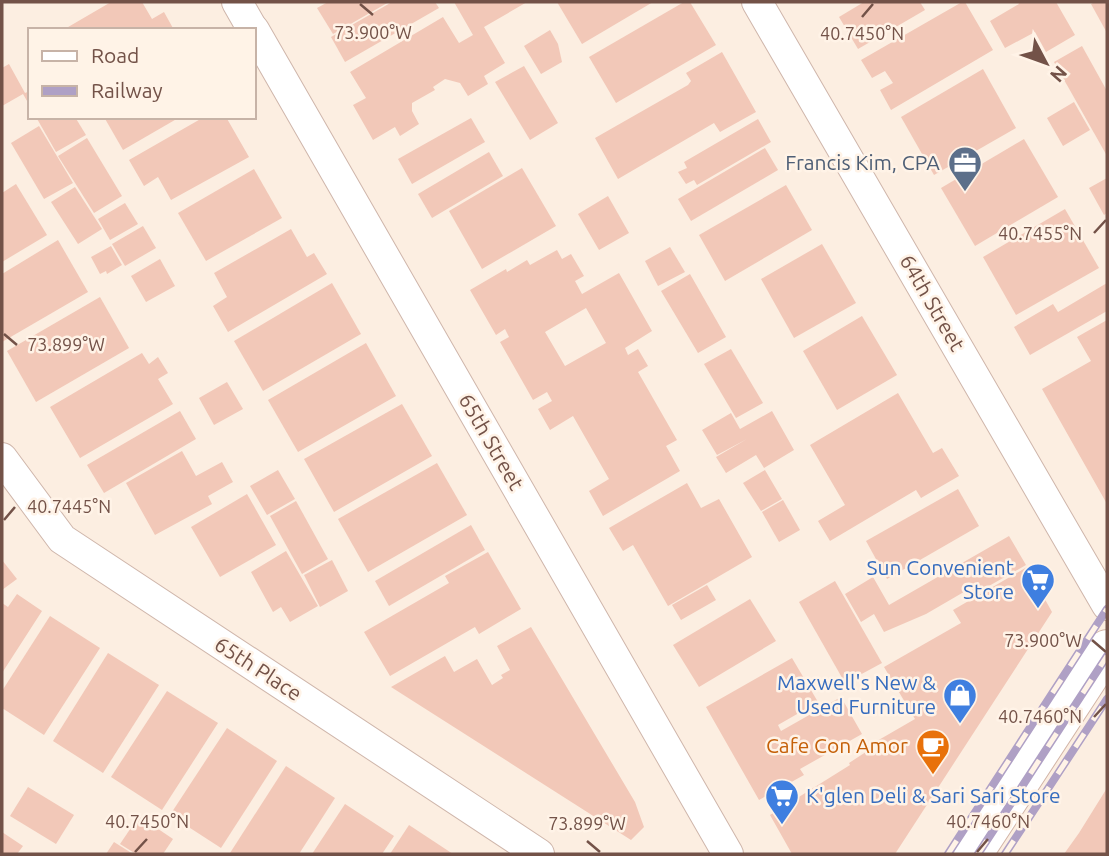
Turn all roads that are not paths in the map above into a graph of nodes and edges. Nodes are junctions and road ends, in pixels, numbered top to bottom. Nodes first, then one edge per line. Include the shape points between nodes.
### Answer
1 (237, 2) edge
2 (757, 2) edge
3 (253, 28) edge
4 (256, 33) edge
5 (2, 458) edge
6 (1107, 605) edge
7 (1107, 649) edge
8 (539, 854) edge
9 (728, 854) edge
10 (973, 854) edge

1 - 3 street, 65th Street
2 - 6 street, 64th Street
4 - 9 street, 65th Street
5 - 8 street, 65th Place via 62,539
7 - 10 main road

